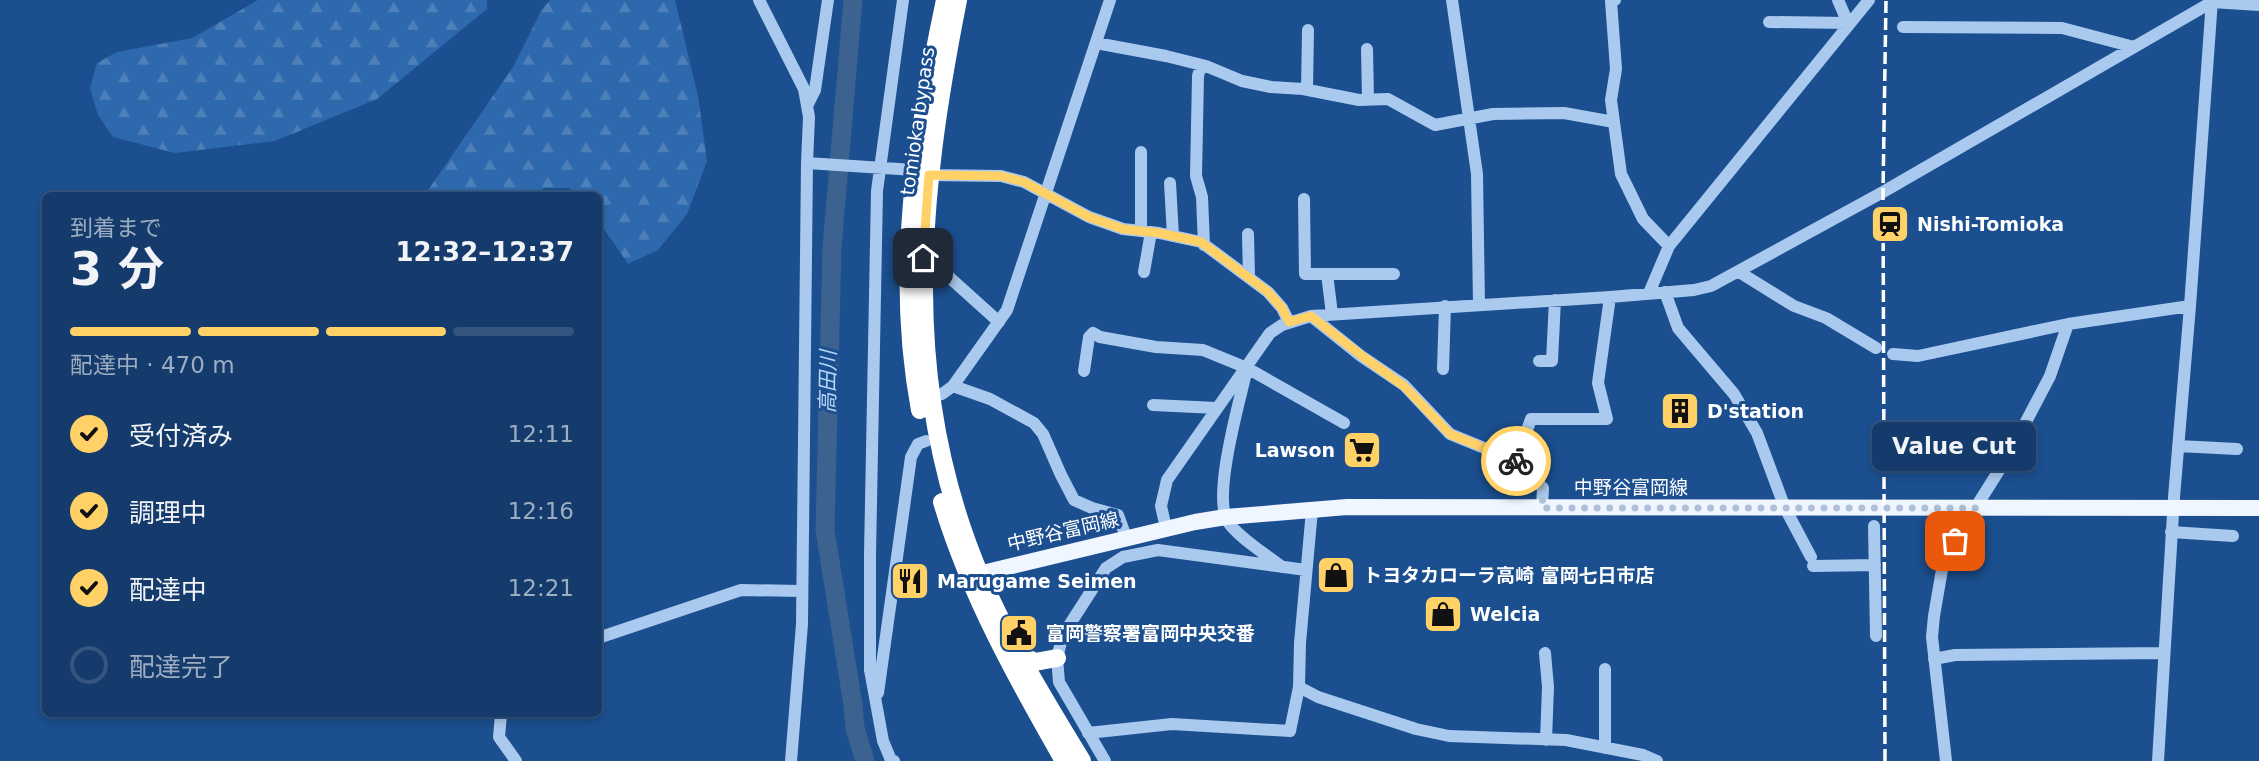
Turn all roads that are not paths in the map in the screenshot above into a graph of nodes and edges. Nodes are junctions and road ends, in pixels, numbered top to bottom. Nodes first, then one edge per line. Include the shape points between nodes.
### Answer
1 (759, 0) edge
2 (828, 0) edge
3 (903, 0) edge
4 (945, 0) edge
5 (958, 0) edge
6 (1111, 0) edge
7 (1452, 0) edge
8 (1615, 0) edge
9 (1838, 0) edge
10 (1869, 0) edge
11 (2212, 1) edge
12 (2259, 5) edge
13 (1769, 22) dead end
14 (1848, 23) junction
15 (1903, 27) dead end
16 (1308, 30) dead end
17 (1096, 43) junction
18 (2134, 47) junction
19 (1367, 49) dead end
20 (1200, 65) junction
21 (1307, 89) junction
22 (1368, 99) junction
23 (808, 104) junction
24 (1467, 118) junction
25 (1614, 122) junction
26 (1141, 152) dead end
27 (811, 163) junction
28 (881, 168) junction
29 (921, 173) junction
30 (1170, 183) dead end
31 (1046, 194) junction
32 (1304, 199) dead end
33 (1146, 232) junction
34 (1248, 233) dead end
35 (1173, 236) junction
36 (1204, 245) junction
37 (1669, 246) junction
38 (1144, 272) dead end
39 (1739, 272) junction
40 (1327, 274) junction
41 (1394, 274) dead end
42 (923, 277) junction
43 (1249, 277) junction
44 (1665, 292) junction
45 (1649, 293) junction
46 (1610, 297) junction
47 (1555, 300) junction
48 (1479, 304) junction
49 (1445, 306) junction
50 (2190, 306) junction
51 (1332, 314) junction
52 (1311, 316) junction
53 (999, 322) junction
54 (1289, 322) junction
55 (2068, 324) junction
56 (1876, 348) dead end
57 (1893, 354) dead end
58 (1539, 361) dead end
59 (1247, 368) junction
60 (1443, 369) dead end
61 (1084, 371) dead end
62 (953, 386) junction
63 (930, 397) junction
64 (1153, 405) dead end
65 (1217, 408) junction
66 (1344, 423) dead end
67 (1971, 429) dead end
68 (926, 441) junction
69 (2178, 446) junction
70 (2237, 449) dead end
71 (1973, 455) dead end
72 (1516, 461) junction
73 (1542, 508) junction
74 (1785, 508) junction
75 (1977, 508) junction
76 (2173, 509) junction
77 (2259, 509) edge
78 (1312, 510) junction
79 (1226, 517) junction
80 (1874, 526) dead end
81 (1166, 528) junction
82 (2171, 532) junction
83 (2233, 536) dead end
84 (1126, 537) junction
85 (1875, 565) junction
86 (1283, 567) junction
87 (1306, 570) junction
88 (973, 574) junction
89 (802, 591) junction
90 (1876, 636) dead end
91 (602, 637) edge
92 (1545, 653) dead end
93 (2164, 653) junction
94 (1018, 654) junction
95 (1057, 657) junction
96 (1934, 659) junction
97 (1605, 669) dead end
98 (1299, 687) junction
99 (876, 709) junction
100 (500, 717) edge
101 (1088, 733) junction
102 (1546, 740) junction
103 (1605, 748) junction
104 (516, 761) edge
105 (790, 761) edge
106 (894, 761) edge
107 (1064, 761) edge
108 (1082, 761) edge
109 (1105, 761) edge
110 (1657, 761) edge
111 (1946, 761) edge
112 (2158, 761) edge

1 - 23 street
2 - 23 street via 815,90
3 - 28 street
4 - 29 highway, tomioka bypass via 923,107
5 - 29 highway, tomioka bypass
6 - 17 street
7 - 24 street
8 - 25 street via 1611,1
9 - 14 street
10 - 14 street
11 - 12 street
11 - 18 street
11 - 50 street
13 - 14 street
14 - 37 street
15 - 18 street via 2062,28
16 - 21 street
17 - 20 street
17 - 31 street
18 - 39 street
19 - 22 street
20 - 21 street via 1242,81
20 - 36 street via 1196,176 1202,197
21 - 22 street
22 - 24 street via 1388,99 1435,125
23 - 27 street
24 - 25 street via 1564,113
24 - 48 street via 1477,174
25 - 37 street via 1621,174 1643,219
26 - 33 street
27 - 28 street
27 - 89 street
28 - 29 street
28 - 99 street via 870,579 870,670
29 - 31 street via 1001,176
29 - 42 highway, tomioka bypass
29 - 68 highway, tomioka bypass via 908,256 914,371
30 - 35 street
31 - 33 street via 1089,217
31 - 53 street
32 - 40 street via 1305,274
33 - 35 street
33 - 38 street
34 - 43 street
35 - 36 street
36 - 43 street
37 - 45 street
39 - 44 street via 1711,286
39 - 56 street
40 - 41 street
40 - 51 street
42 - 53 street via 948,277
42 - 63 highway, tomioka bypass
43 - 54 street via 1268,292
44 - 45 street
44 - 74 street via 1678,328 1734,394 1757,433
45 - 46 street
46 - 47 street
46 - 72 street via 1598,383 1608,419 1531,418
47 - 48 street
47 - 58 street via 1552,361
48 - 49 street
49 - 51 street
49 - 60 street
50 - 55 street
50 - 69 street
51 - 52 street
52 - 54 street
52 - 72 street via 1404,386 1450,434
53 - 62 street
54 - 59 street via 1270,333
55 - 57 street via 1918,356
55 - 75 street via 2050,376
59 - 61 street via 1203,350 1093,333
59 - 65 street
59 - 66 street
59 - 79 street via 1224,477
62 - 63 street
62 - 84 street via 990,399 1034,423 1074,500 1118,515
63 - 88 highway, tomioka bypass
64 - 65 street
65 - 81 street via 1167,480 1161,506
67 - 71 street
68 - 88 highway, tomioka bypass via 948,524
68 - 99 street via 918,444 911,457
69 - 70 street
69 - 76 street
72 - 73 street via 1543,488
73 - 74 main road, 中野谷富岡線
73 - 78 main road, 中野谷富岡線
74 - 75 main road, 中野谷富岡線
74 - 85 street via 1812,562
75 - 76 main road, 中野谷富岡線
75 - 96 street via 1944,558 1934,615
76 - 77 main road, 中野谷富岡線
76 - 82 street
78 - 79 main road, 中野谷富岡線
78 - 87 street
79 - 81 main road, 中野谷富岡線
79 - 86 street
80 - 85 street
81 - 84 main road, 中野谷富岡線
82 - 83 street
82 - 93 street
84 - 88 main road, 中野谷富岡線
85 - 90 street
86 - 87 street
86 - 95 street via 1172,551 1123,557 1097,580 1070,624
87 - 98 street
88 - 94 highway, tomioka bypass
88 - 107 highway, tomioka bypass via 1006,660
89 - 91 street via 741,590
89 - 105 street
92 - 102 street
93 - 96 street
93 - 112 street
94 - 95 highway via 1035,662
94 - 108 highway, tomioka bypass
95 - 101 street via 1059,682
96 - 111 street
97 - 103 street
98 - 101 street via 1290,731 1172,724
98 - 102 street via 1427,732
99 - 106 street via 883,741
100 - 104 street via 499,737
101 - 109 street
102 - 103 street
103 - 110 street

